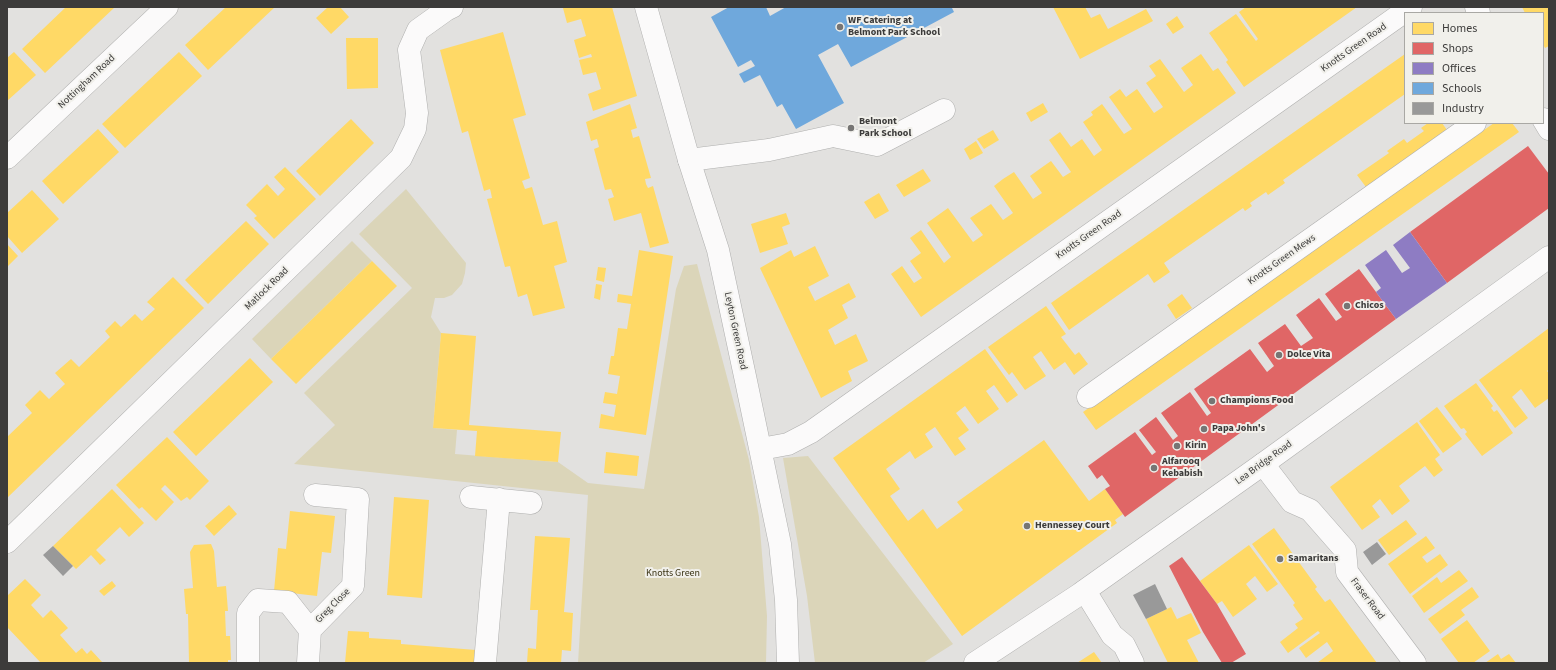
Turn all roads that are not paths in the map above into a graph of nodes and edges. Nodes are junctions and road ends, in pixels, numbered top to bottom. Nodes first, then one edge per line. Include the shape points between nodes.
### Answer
1 (167, 7) edge
2 (646, 7) edge
3 (447, 8) edge
4 (1404, 13) edge
5 (944, 110) dead end
6 (1474, 124) edge
7 (7, 158) edge
8 (689, 160) junction
9 (1546, 264) edge
10 (1088, 397) dead end
11 (761, 449) junction
12 (1263, 464) junction
13 (315, 495) dead end
14 (471, 497) dead end
15 (499, 500) junction
16 (531, 502) dead end
17 (7, 542) edge
18 (1085, 591) junction
19 (310, 630) junction
20 (1128, 654) edge
21 (248, 663) edge
22 (308, 663) edge
23 (486, 663) edge
24 (788, 663) edge
25 (976, 663) edge
26 (1415, 663) edge

1 - 7 street, Nottingham Road
2 - 8 street, Leyton Green Road
3 - 17 street, Matlock Road via 418,30 409,50 417,113 415,128 401,158
4 - 11 street, Knotts Green Road via 810,432 788,444
5 - 8 street via 877,145 833,136 769,150
6 - 10 street, Knotts Green Mews
8 - 11 street, Leyton Green Road via 719,256
9 - 12 street, Lea Bridge Road
11 - 24 street, Leyton Green Road via 780,544 786,600
12 - 18 street, Lea Bridge Road
12 - 26 street, Fraser Road via 1292,502 1310,510 1345,550 1347,572
13 - 19 street, Greg Close via 358,500 353,586
14 - 15 street
15 - 16 street
15 - 23 street
18 - 20 street via 1112,635
18 - 25 street, Lea Bridge Road
19 - 21 street via 288,602 258,600 248,613
19 - 22 street, Greg Close

